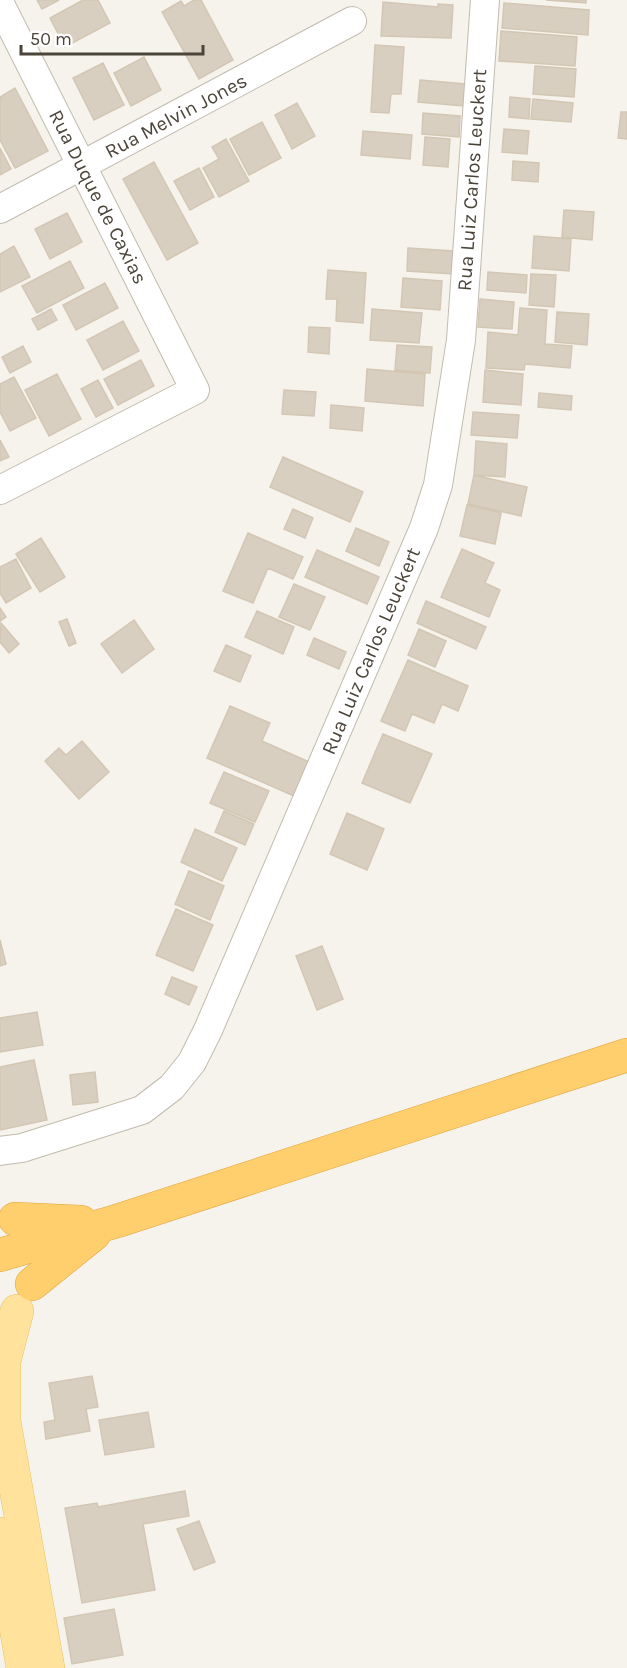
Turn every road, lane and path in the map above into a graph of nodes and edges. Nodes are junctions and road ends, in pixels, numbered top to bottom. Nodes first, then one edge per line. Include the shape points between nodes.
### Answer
1 (485, 0) edge
2 (0, 4) edge
3 (352, 21) dead end
4 (84, 166) junction
5 (0, 209) edge
6 (0, 490) edge
7 (627, 1055) edge
8 (0, 1151) edge
9 (107, 1223) junction
10 (16, 1224) edge
11 (0, 1255) edge
12 (16, 1306) edge
13 (0, 1534) edge
14 (23, 1668) edge
15 (48, 1668) edge

1 - 8 street, Rua Luiz Carlos Leuckert via 460,340 438,485 424,528 192,1062 172,1087 142,1110 22,1148
2 - 4 street, Rua Duque de Caxias
3 - 4 street, Rua Melvin Jones
4 - 5 street, Rua Melvin Jones
4 - 6 street, Rua Duque de Caxias via 195,390
7 - 9 highway
9 - 10 highway
9 - 12 highway
10 - 11 highway
10 - 12 main road via 34,1276
12 - 15 main road via 4,1361 4,1421
13 - 14 main road

